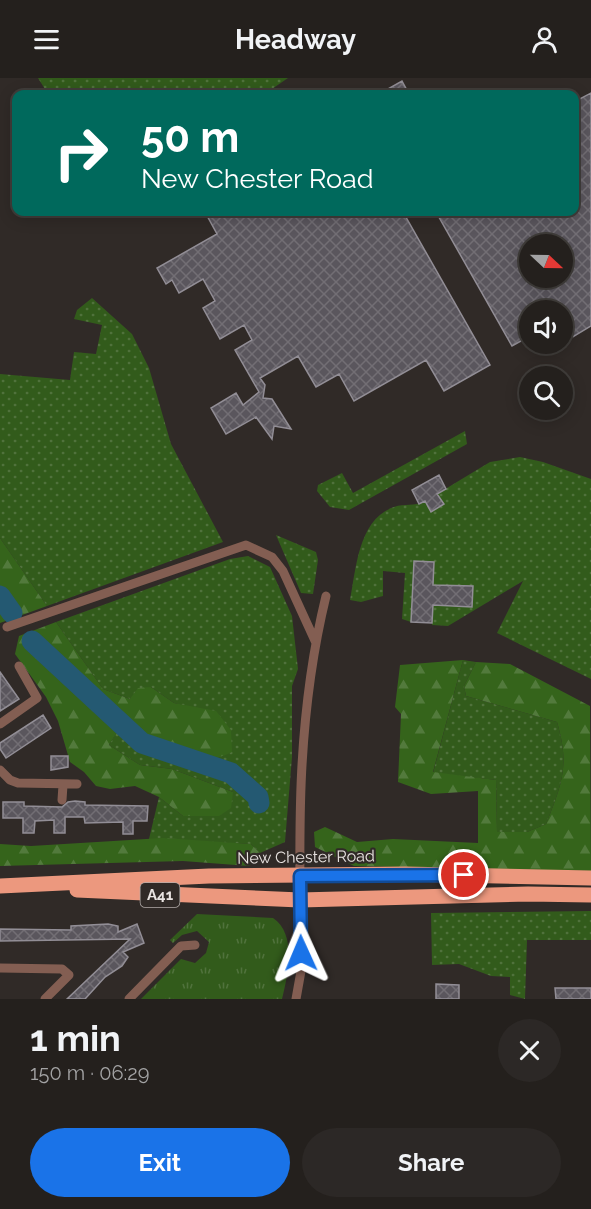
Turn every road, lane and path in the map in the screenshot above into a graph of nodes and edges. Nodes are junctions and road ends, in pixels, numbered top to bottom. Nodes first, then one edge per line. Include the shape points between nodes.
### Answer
1 (326, 596) dead end
2 (7, 627) dead end
3 (316, 643) junction
4 (18, 666) dead end
5 (0, 724) edge
6 (0, 770) edge
7 (77, 784) dead end
8 (63, 785) junction
9 (62, 800) dead end
10 (300, 876) junction
11 (591, 878) edge
12 (21, 885) junction
13 (0, 886) edge
14 (591, 895) edge
15 (300, 900) junction
16 (195, 945) dead end
17 (0, 968) edge
18 (45, 999) edge
19 (129, 999) edge
20 (296, 999) edge

1 - 3 street
2 - 3 street via 246,545 272,557 283,571
3 - 10 street via 300,769
4 - 5 street via 37,698
6 - 8 street via 18,783
7 - 8 street
8 - 9 street
10 - 11 highway, New Chester Road / A41
10 - 12 highway, New Chester Road / A41
10 - 15 street
12 - 13 highway, New Chester Road / A41
12 - 15 highway, New Chester Road / A41 via 117,894
14 - 15 highway, New Chester Road / A41
15 - 20 street via 301,971
16 - 19 street via 181,946
17 - 18 street via 62,969 69,975

